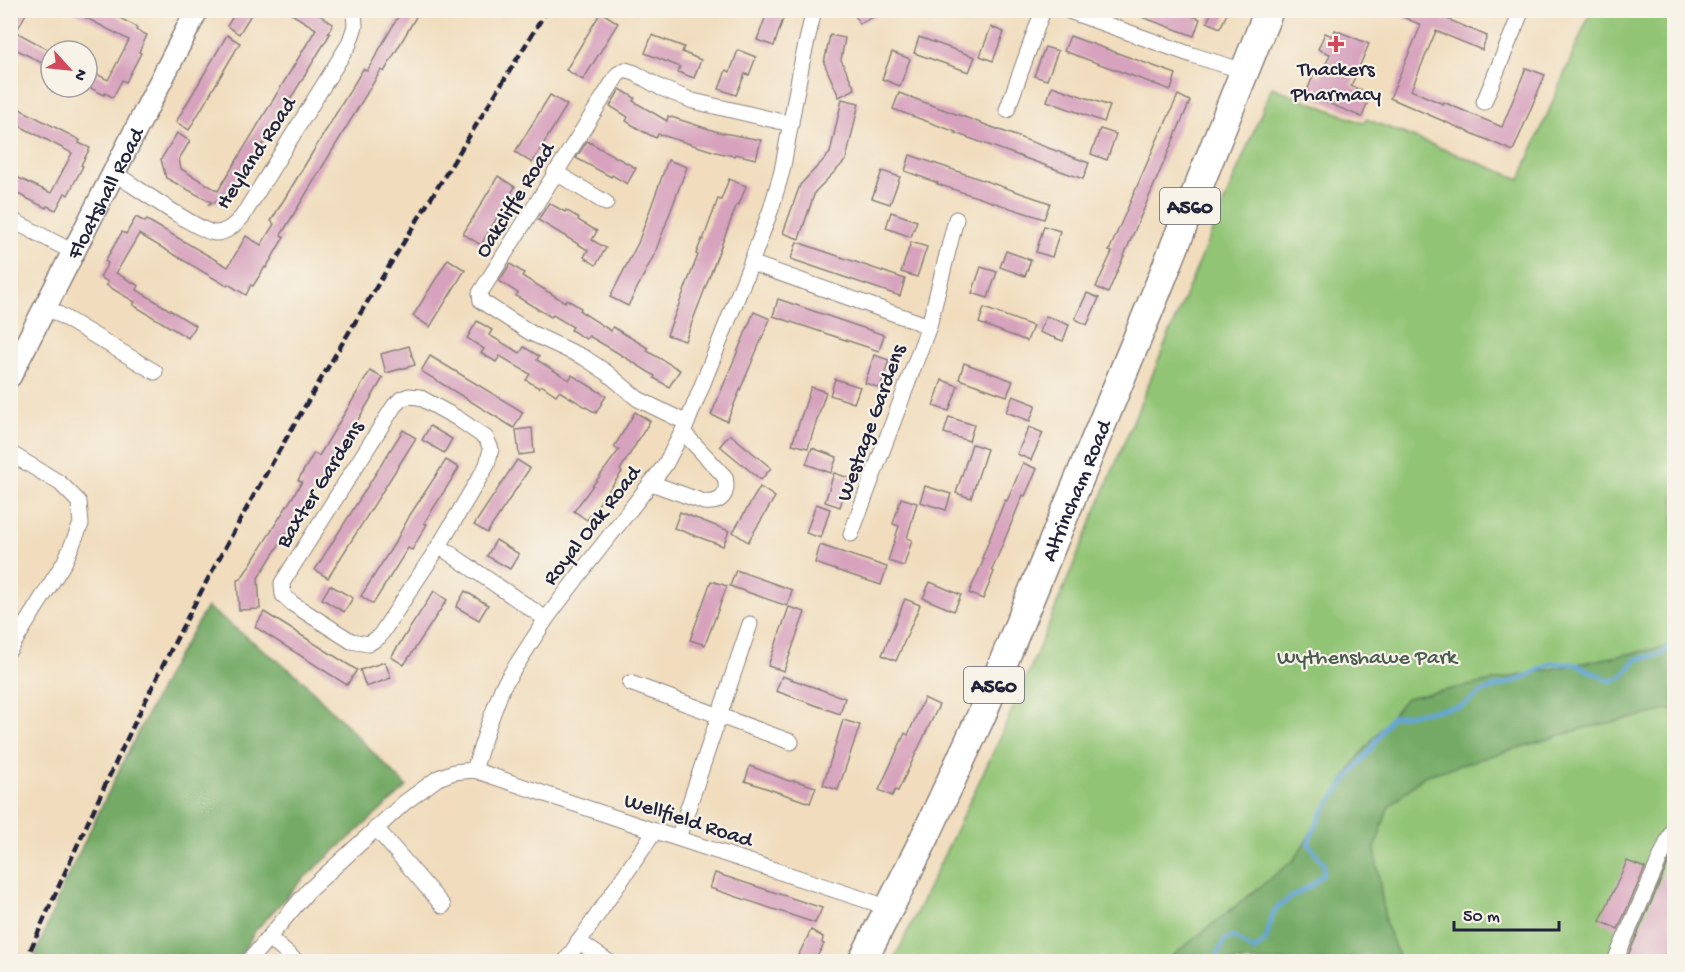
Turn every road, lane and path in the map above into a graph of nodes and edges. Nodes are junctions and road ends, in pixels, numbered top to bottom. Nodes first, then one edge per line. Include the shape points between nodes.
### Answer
1 (197, 10) edge
2 (354, 10) edge
3 (814, 10) edge
4 (1043, 10) edge
5 (1066, 10) edge
6 (1269, 10) edge
7 (1519, 11) edge
8 (1090, 14) edge
9 (1244, 71) junction
10 (1484, 102) dead end
11 (1007, 110) dead end
12 (791, 124) junction
13 (555, 172) junction
14 (114, 173) junction
15 (606, 203) dead end
16 (10, 219) edge
17 (956, 219) dead end
18 (73, 252) junction
19 (751, 263) junction
20 (45, 306) junction
21 (928, 326) junction
22 (155, 372) dead end
23 (10, 376) edge
24 (685, 428) junction
25 (10, 453) edge
26 (651, 483) junction
27 (851, 534) dead end
28 (439, 546) junction
29 (546, 619) junction
30 (750, 624) dead end
31 (10, 649) edge
32 (630, 683) dead end
33 (718, 715) junction
34 (791, 742) dead end
35 (474, 770) junction
36 (1674, 827) edge
37 (376, 828) junction
38 (655, 831) junction
39 (678, 838) junction
40 (443, 906) dead end
41 (890, 908) junction
42 (268, 938) junction
43 (578, 941) junction
44 (1617, 956) dead end
45 (248, 962) edge
46 (297, 962) edge
47 (565, 962) edge
48 (609, 962) edge
49 (862, 962) edge

1 - 14 street, Floatshall Road
2 - 14 street, Heyland Road via 355,26 349,44 231,229 214,233 197,226
3 - 12 street, Royal Oak Road
4 - 11 street
5 - 8 street
6 - 9 highway, Altrincham Road / A560
7 - 10 street
8 - 9 street via 1192,55
9 - 41 highway, Altrincham Road / A560 via 995,684
12 - 13 street, Oakcliffe Road via 693,101 625,70 618,74
12 - 19 street, Royal Oak Road via 782,171
13 - 15 street
13 - 24 street, Oakcliffe Road via 480,293 481,302 531,333 585,358 638,399
14 - 18 street, Floatshall Road
16 - 18 street
17 - 21 street, Westage Gardens
18 - 20 street, Floatshall Road
19 - 21 street, Westage Gardens
19 - 24 street, Royal Oak Road
20 - 22 street
20 - 23 street, Floatshall Road
21 - 27 street, Westage Gardens
24 - 26 street, Royal Oak Road
24 - 26 street via 725,477 725,493 713,503 704,502
25 - 31 street via 60,483 79,502 81,524 65,561
26 - 29 street, Royal Oak Road
28 - 28 street, Baxter Gardens via 487,465 491,448 486,438 457,418 419,397 409,396 394,406 282,583 284,595 351,641 368,644 379,637
28 - 29 street
29 - 35 street, Royal Oak Road via 503,686
30 - 33 street
32 - 33 street
33 - 34 street
33 - 39 street
35 - 37 street via 438,778
35 - 38 street, Wellfield Road
36 - 44 street
37 - 40 street
37 - 42 street via 308,891
38 - 39 street, Wellfield Road
38 - 43 street
39 - 41 street, Wellfield Road
41 - 49 highway, Altrincham Road / A560
42 - 45 street
42 - 46 street
43 - 47 street
43 - 48 street

